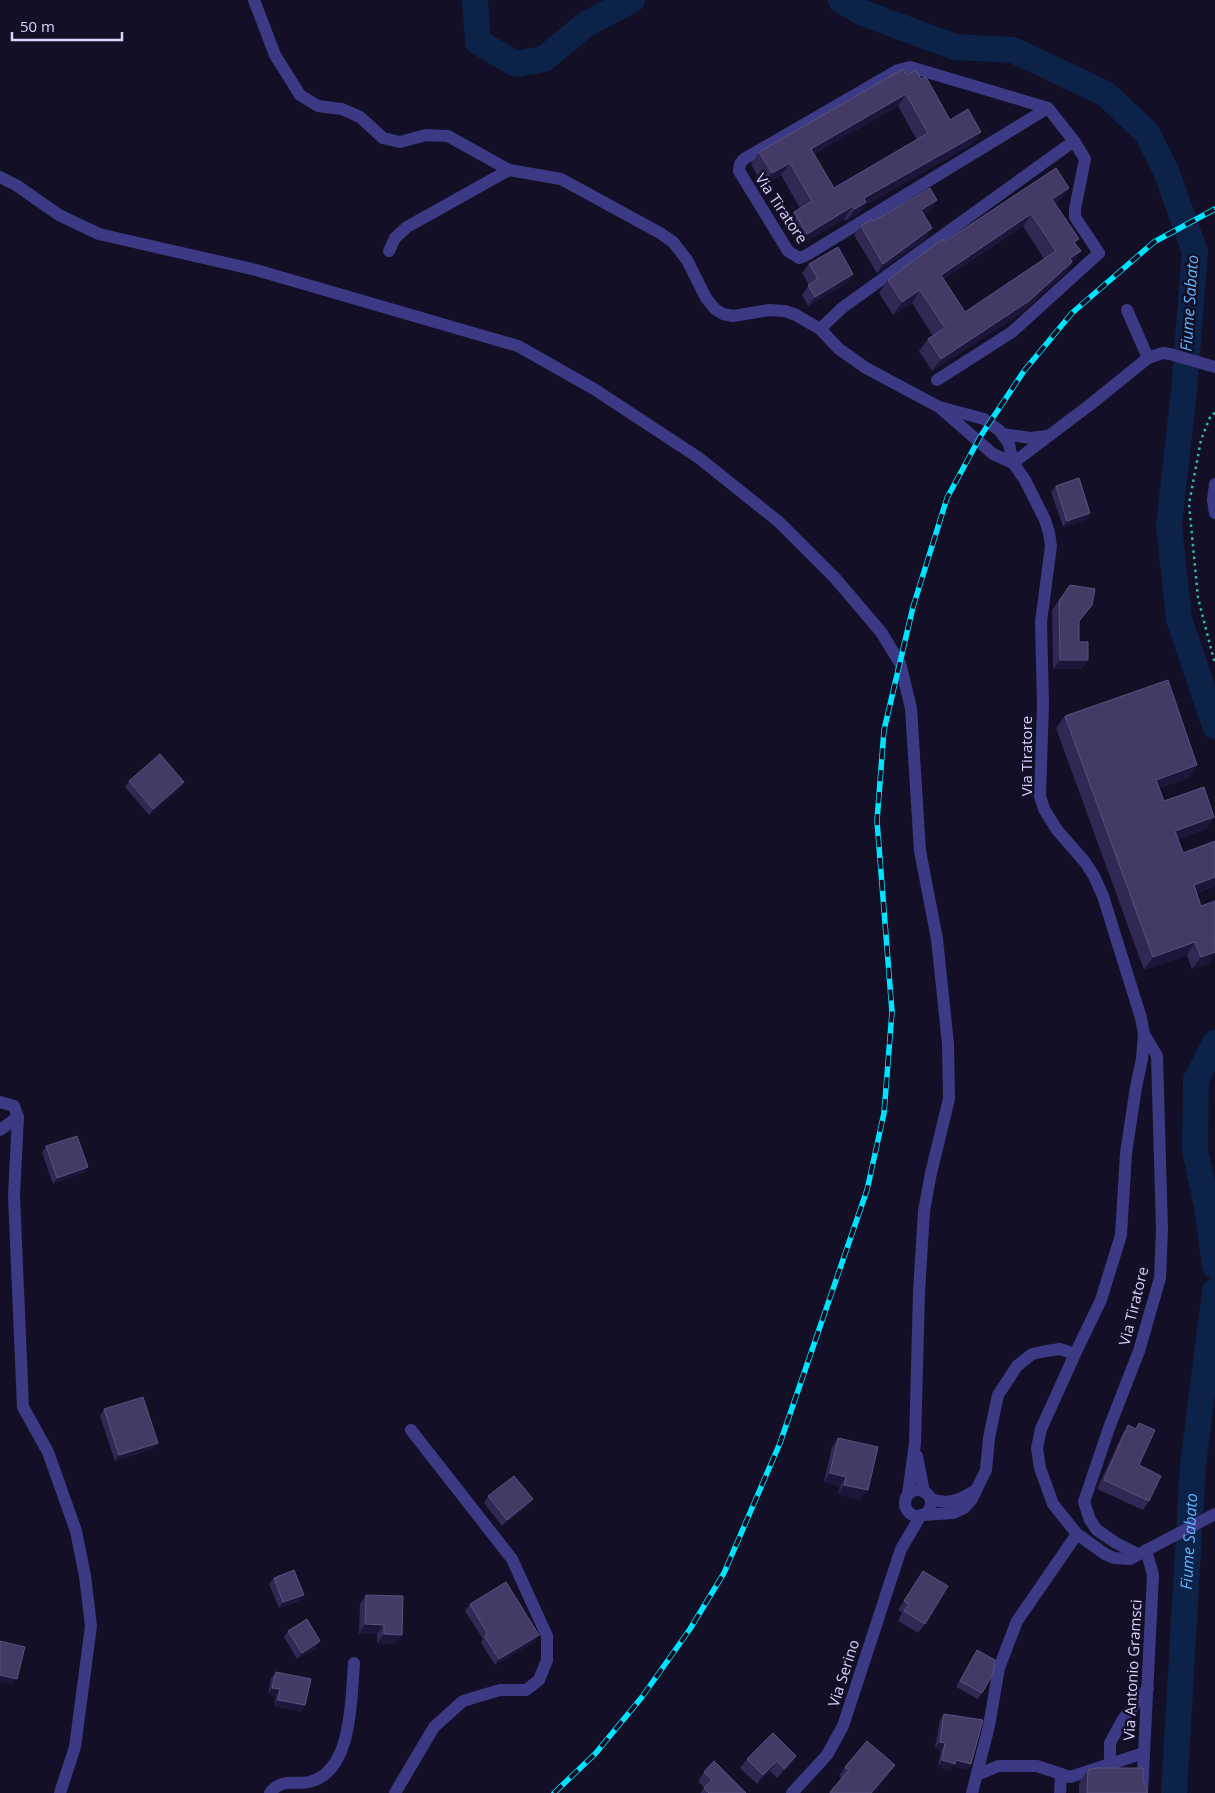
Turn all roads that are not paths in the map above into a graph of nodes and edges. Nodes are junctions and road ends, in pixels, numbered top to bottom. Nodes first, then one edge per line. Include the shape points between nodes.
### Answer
1 (254, 0) edge
2 (1048, 108) junction
3 (1074, 141) junction
4 (509, 170) junction
5 (0, 177) edge
6 (389, 251) dead end
7 (1127, 310) dead end
8 (820, 329) junction
9 (1148, 358) junction
10 (1215, 367) edge
11 (937, 380) dead end
12 (939, 408) junction
13 (1002, 434) junction
14 (1050, 435) junction
15 (1013, 463) junction
16 (1215, 484) edge
17 (1215, 513) edge
18 (1144, 1034) junction
19 (0, 1102) edge
20 (18, 1117) junction
21 (0, 1130) edge
22 (1075, 1354) junction
23 (411, 1430) dead end
24 (915, 1443) junction
25 (976, 1490) junction
26 (927, 1495) junction
27 (907, 1500) junction
28 (1215, 1514) edge
29 (922, 1515) junction
30 (1077, 1534) junction
31 (901, 1549) junction
32 (1142, 1552) junction
33 (354, 1663) dead end
34 (1148, 1688) junction
35 (1144, 1753) junction
36 (1110, 1764) junction
37 (1061, 1774) junction
38 (977, 1775) junction
39 (60, 1793) edge
40 (270, 1793) edge
41 (395, 1793) edge
42 (792, 1793) edge
43 (972, 1793) edge
44 (1060, 1793) edge
45 (1142, 1793) edge

1 - 4 street, Via Tiratore via 275,55 300,95 318,106 342,109 360,117 383,138 400,142 426,135 448,136
2 - 2 street, Via Tiratore via 799,258 788,252 739,170 744,159 898,70 910,67
2 - 3 street
3 - 8 street via 842,308
3 - 11 street via 1085,159 1075,217 1099,253 1012,332
4 - 6 street via 407,227 395,238
4 - 8 street, Via Tiratore via 561,179 674,242 706,298 723,314 785,311
5 - 24 street via 59,215 99,234 256,270 518,346 594,389 700,458 779,522 835,578 881,632 900,662 911,708 920,851 937,939 948,1044 949,1099 924,1211
7 - 9 street
8 - 12 street, Via Tiratore via 866,368
9 - 10 street via 1170,354
9 - 14 street
12 - 13 street, Via Tiratore via 984,419
12 - 15 street, Via Tiratore via 993,454
13 - 14 street via 1031,438
13 - 15 street, Via Tiratore via 1009,444
14 - 15 street
15 - 18 street, Via Tiratore via 1025,480 1049,533 1041,622 1040,796 1057,830 1094,876
16 - 17 street
18 - 22 street, Via Tiratore via 1126,1154 1121,1234 1101,1300
18 - 32 street, Via Tiratore via 1157,1056 1162,1230 1160,1278 1139,1351 1084,1502 1097,1530 1116,1543
19 - 20 street via 14,1106
20 - 21 street
20 - 39 street via 14,1196 23,1407 48,1452 76,1530 91,1626 76,1747
22 - 25 street via 1060,1349 1046,1351 1032,1354 1017,1366 998,1395 986,1470
22 - 30 street, Via Tiratore via 1041,1429 1037,1448 1040,1468 1053,1504
23 - 41 street via 512,1559 547,1636 547,1660 539,1680 526,1690 500,1690 463,1701 434,1727
24 - 26 street
24 - 27 street, Via Serino
25 - 26 street via 947,1502 938,1502
25 - 29 street via 964,1508 953,1513
26 - 27 street via 916,1490
26 - 29 street via 930,1507
27 - 29 street via 909,1513
27 - 31 street, Via Serino
28 - 32 street, Via Tiratore
29 - 31 street, Via Serino
30 - 32 street, Via Tiratore via 1114,1558 1130,1559
30 - 38 street via 1016,1621 999,1668
31 - 42 street, Via Serino via 843,1726 827,1755
32 - 34 street, Via Antonio Gramsci via 1153,1575
33 - 40 street via 347,1736 336,1764 323,1776 309,1782 284,1783
34 - 35 street, Via Antonio Gramsci
34 - 36 street via 1110,1743
35 - 36 street
35 - 45 street, Via Antonio Gramsci
36 - 37 street via 1070,1777
37 - 38 street via 1037,1766 998,1766
37 - 44 street
38 - 43 street

